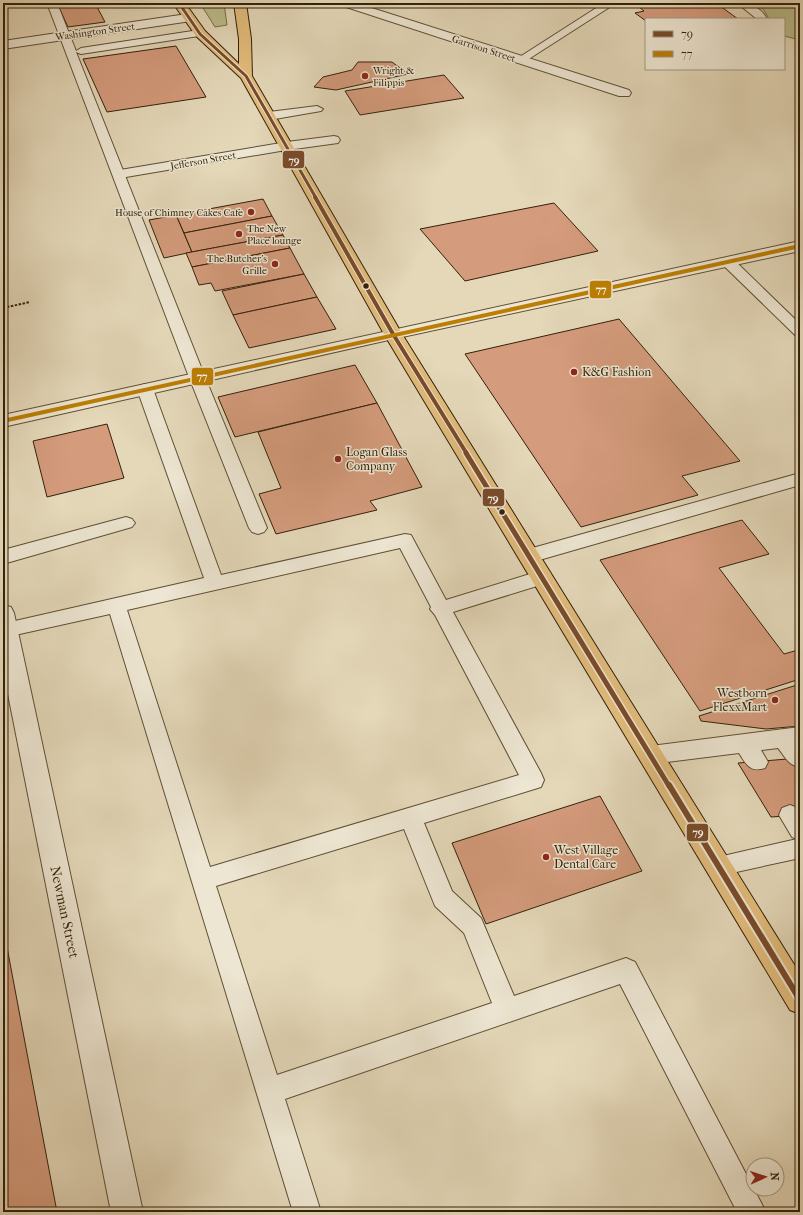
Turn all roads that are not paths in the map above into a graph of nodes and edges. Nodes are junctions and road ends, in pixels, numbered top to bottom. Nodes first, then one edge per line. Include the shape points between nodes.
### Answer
1 (52, 3) edge
2 (179, 3) edge
3 (240, 3) edge
4 (344, 3) edge
5 (610, 3) edge
6 (742, 3) edge
7 (187, 18) junction
8 (762, 18) edge
9 (146, 24) junction
10 (200, 33) junction
11 (66, 36) junction
12 (152, 40) junction
13 (3, 45) edge
14 (81, 51) dead end
15 (520, 60) junction
16 (246, 76) junction
17 (624, 93) dead end
18 (317, 109) dead end
19 (269, 116) junction
20 (334, 140) dead end
21 (287, 146) junction
22 (120, 174) junction
23 (800, 246) edge
24 (728, 262) junction
25 (800, 332) edge
26 (393, 334) junction
27 (197, 377) junction
28 (145, 389) junction
29 (3, 421) edge
30 (800, 479) edge
31 (126, 523) dead end
32 (258, 528) dead end
33 (529, 556) junction
34 (3, 557) edge
35 (543, 577) junction
36 (215, 583) junction
37 (116, 604) junction
38 (440, 609) junction
39 (5, 622) edge
40 (792, 737) edge
41 (744, 742) junction
42 (651, 755) junction
43 (798, 758) dead end
44 (757, 762) dead end
45 (410, 816) junction
46 (800, 848) edge
47 (718, 866) junction
48 (202, 880) junction
49 (799, 995) edge
50 (507, 1010) junction
51 (269, 1091) junction
52 (127, 1212) edge
53 (307, 1212) edge
54 (752, 1212) edge

1 - 11 lane
2 - 7 main road
3 - 16 main road via 245,39
4 - 15 street, Garrison Street
5 - 15 lane
6 - 8 lane
7 - 9 street, Washington Street
7 - 10 main road
9 - 11 street, Washington Street
9 - 12 lane
10 - 12 lane
10 - 16 main road via 211,47
11 - 13 street, Washington Street
11 - 22 lane
12 - 14 lane
15 - 17 street, Garrison Street
16 - 19 main road
18 - 19 lane
19 - 21 main road
20 - 21 lane
21 - 22 street, Jefferson Street
21 - 26 main road
22 - 27 lane
23 - 24 street
24 - 25 lane
24 - 26 street
26 - 27 street
26 - 33 main road
27 - 28 street
27 - 32 lane
28 - 29 street
28 - 36 lane
30 - 33 lane
31 - 34 lane
33 - 35 main road
35 - 38 lane
35 - 42 main road
36 - 37 lane
36 - 38 lane via 405,540
37 - 39 lane
37 - 48 lane
38 - 45 lane via 533,780
39 - 52 street, Newman Street
40 - 41 lane
40 - 43 lane
41 - 42 lane
41 - 44 lane
42 - 47 main road
45 - 48 lane
45 - 50 lane via 444,898 473,926
46 - 47 lane
47 - 49 main road
48 - 51 lane
50 - 51 lane
50 - 54 lane via 626,970
51 - 53 lane

